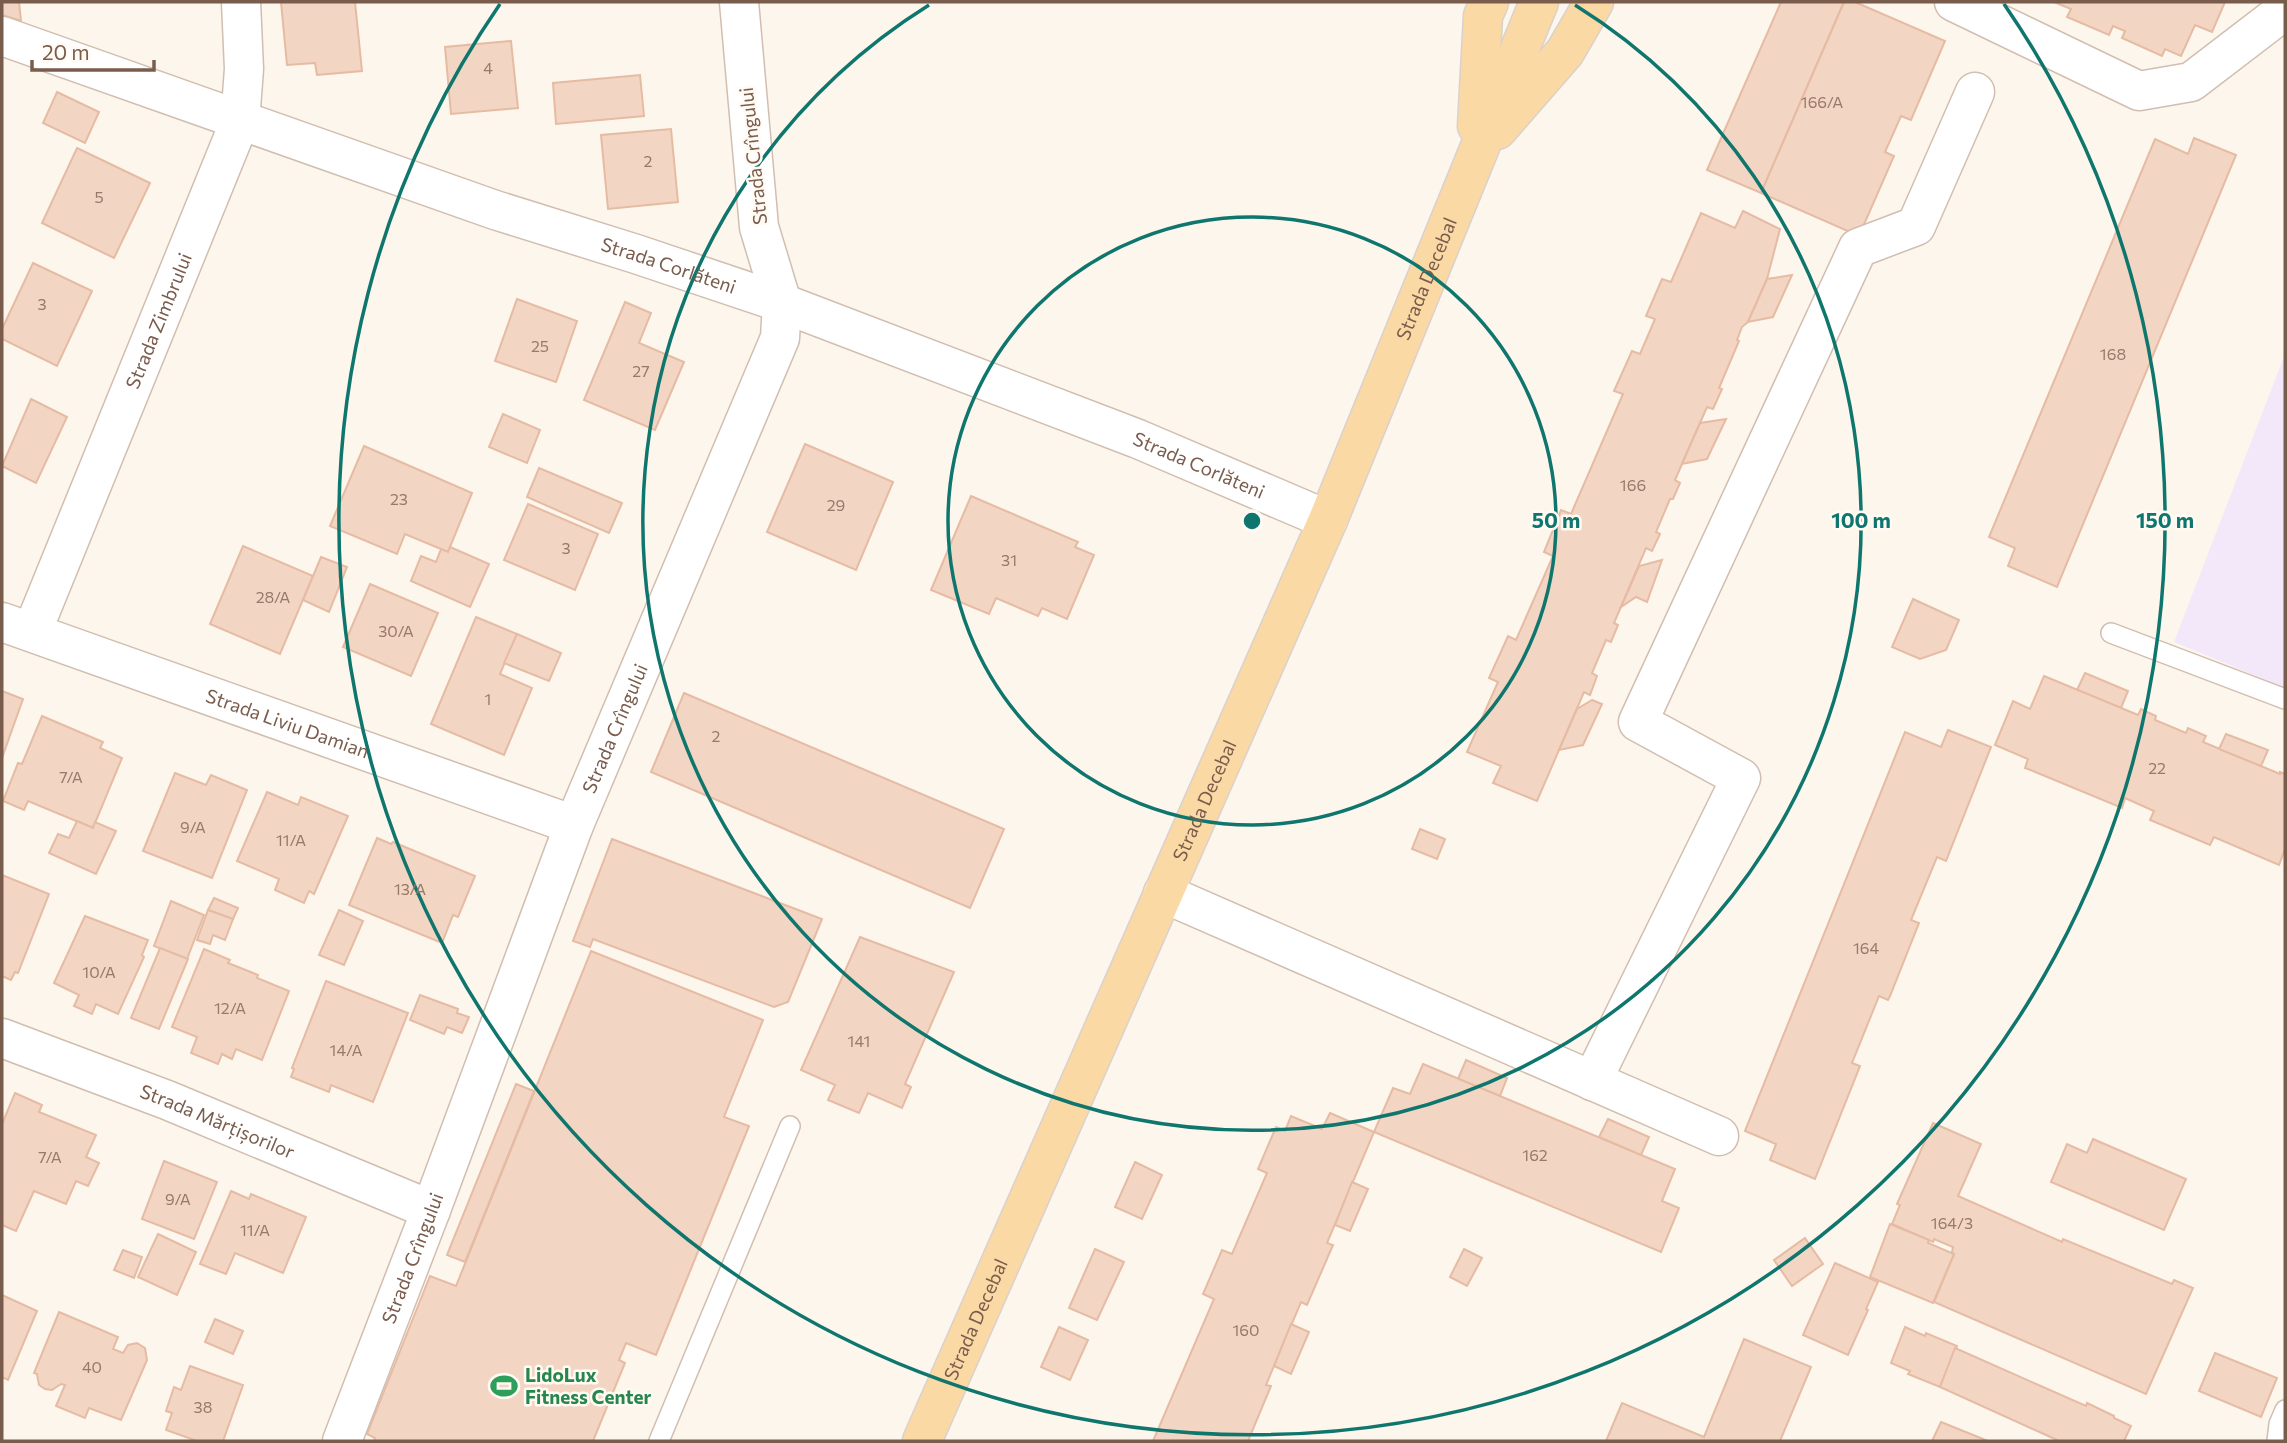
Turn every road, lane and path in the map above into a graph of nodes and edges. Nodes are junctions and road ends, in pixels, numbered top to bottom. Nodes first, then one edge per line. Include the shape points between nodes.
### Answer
1 (241, 2) edge
2 (739, 2) edge
3 (1489, 2) edge
4 (1539, 2) edge
5 (1594, 2) edge
6 (1954, 2) edge
7 (2285, 10) edge
8 (2, 36) edge
9 (1975, 92) dead end
10 (240, 121) junction
11 (1475, 156) junction
12 (782, 303) junction
13 (1328, 520) junction
14 (17, 627) edge
15 (2111, 633) dead end
16 (2285, 699) edge
17 (574, 825) junction
18 (1163, 893) junction
19 (2, 1038) edge
20 (1592, 1081) junction
21 (790, 1126) dead end
22 (1719, 1136) dead end
23 (431, 1210) junction
24 (2285, 1410) edge
25 (342, 1441) edge
26 (659, 1441) edge
27 (922, 1441) edge
28 (2277, 1441) edge

1 - 10 street, Strada Zimbrului via 244,69
2 - 12 street, Strada Crîngului via 759,227
3 - 11 main road, Strada Decebal via 1483,16
4 - 11 main road, Strada Decebal
5 - 11 main road, Strada Decebal via 1565,52
6 - 7 street via 2139,91 2191,82
8 - 10 street, Strada Corlăteni
9 - 20 street via 1916,226 1858,248 1638,722 1741,778
10 - 12 street, Strada Corlăteni
10 - 14 street, Strada Zimbrului
11 - 13 main road, Strada Decebal
12 - 13 street, Strada Corlăteni via 1138,439
12 - 17 street, Strada Crîngului via 780,338
13 - 18 main road, Strada Decebal
14 - 17 street, Strada Liviu Damian
15 - 16 lane
17 - 23 street, Strada Crîngului
18 - 20 street
18 - 27 main road, Strada Decebal
19 - 23 street, Strada Mărțișorilor via 167,1100
20 - 22 street
21 - 26 lane
23 - 25 street, Strada Crîngului
24 - 28 lane

